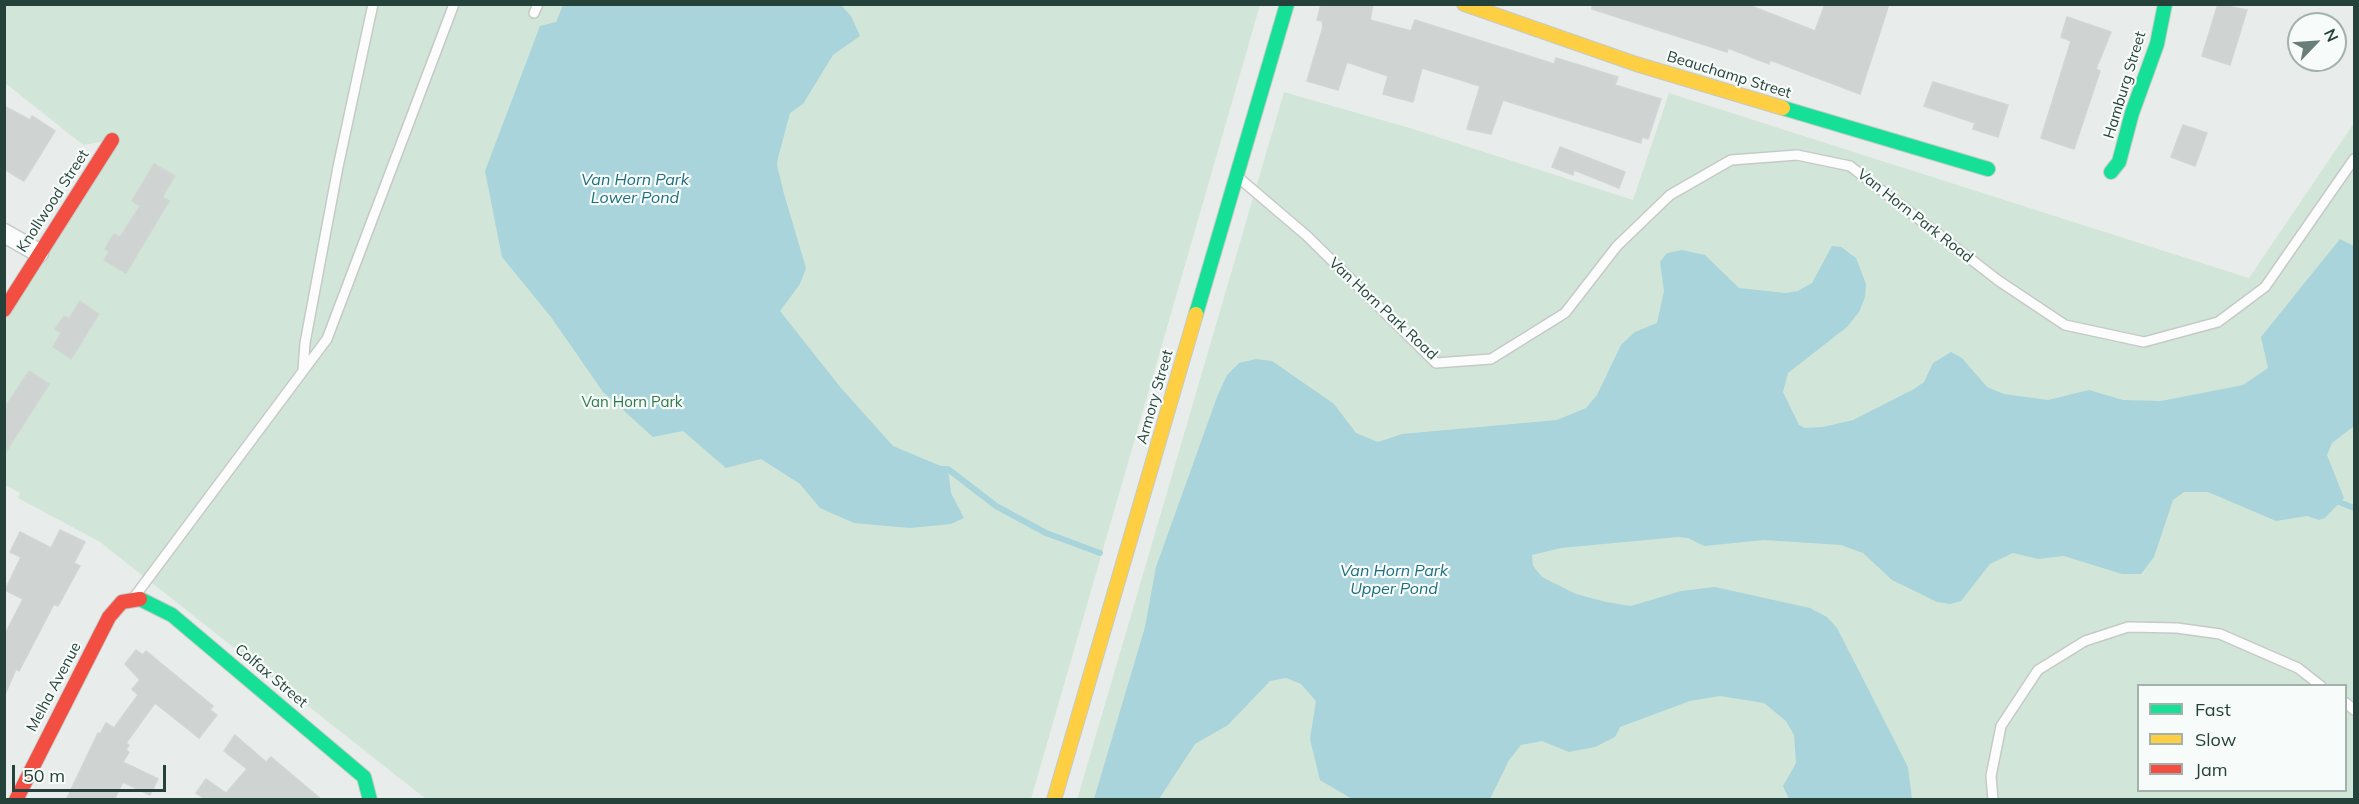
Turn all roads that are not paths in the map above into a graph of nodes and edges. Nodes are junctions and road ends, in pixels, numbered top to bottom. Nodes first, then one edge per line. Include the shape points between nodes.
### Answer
1 (373, 4) edge
2 (454, 4) edge
3 (1287, 4) edge
4 (1464, 4) edge
5 (2165, 4) edge
6 (112, 140) dead end
7 (2355, 159) edge
8 (1988, 169) dead end
9 (2111, 172) dead end
10 (1237, 176) junction
11 (4, 233) edge
12 (39, 252) junction
13 (4, 310) edge
14 (303, 372) junction
15 (132, 599) junction
16 (2318, 684) edge
17 (16, 800) edge
18 (370, 800) edge
19 (1054, 800) edge
20 (1993, 800) edge

1 - 14 lane via 305,343
2 - 14 lane via 327,339
3 - 10 street, Armory Street
4 - 8 street, Beauchamp Street via 1636,64
5 - 9 street, Hamburg Street via 2157,44 2119,162
6 - 12 street, Knollwood Street
7 - 10 lane, Van Horn Park Road via 2265,287 2218,322 2144,342 2065,326 1999,281 1850,166 1797,155 1731,160 1670,195 1617,246 1565,313 1491,359 1436,363 1307,236
10 - 19 street, Armory Street
11 - 12 street
12 - 13 street, Knollwood Street
14 - 15 lane
15 - 17 street, Melha Avenue via 122,602 109,617
15 - 18 street, Colfax Street via 144,600 172,615 304,725 364,777
16 - 20 lane via 2298,668 2220,634 2128,627 2085,641 2038,670 2001,726 1990,776

